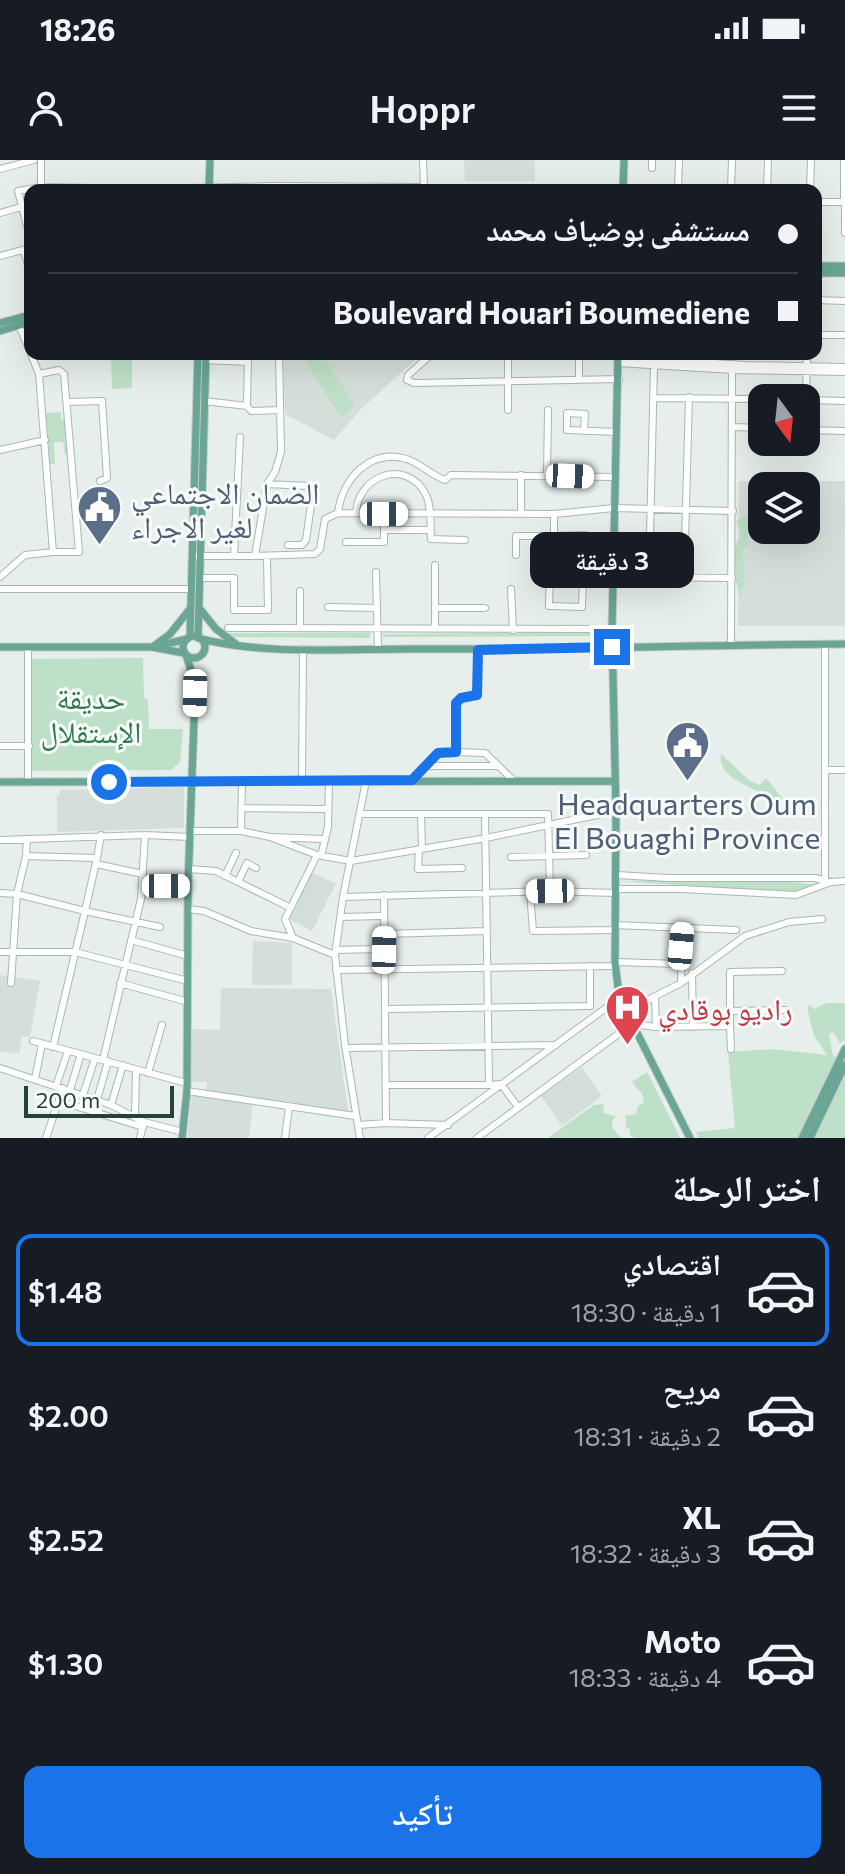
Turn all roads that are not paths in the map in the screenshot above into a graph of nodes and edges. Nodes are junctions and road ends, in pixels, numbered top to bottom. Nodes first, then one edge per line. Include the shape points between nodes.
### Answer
1 (34, 160) edge
2 (41, 160) edge
3 (210, 160) edge
4 (423, 160) edge
5 (624, 160) edge
6 (679, 160) edge
7 (732, 160) edge
8 (768, 160) edge
9 (811, 160) edge
10 (844, 160) edge
11 (0, 169) edge
12 (41, 184) edge
13 (209, 184) edge
14 (424, 184) edge
15 (623, 184) edge
16 (678, 184) edge
17 (731, 184) edge
18 (767, 184) edge
19 (810, 184) edge
20 (24, 190) edge
21 (822, 202) edge
22 (845, 202) edge
23 (21, 207) junction
24 (0, 213) edge
25 (24, 216) edge
26 (845, 233) edge
27 (24, 250) edge
28 (0, 256) edge
29 (822, 266) edge
30 (845, 266) edge
31 (822, 273) edge
32 (845, 273) edge
33 (822, 300) edge
34 (845, 301) edge
35 (24, 318) edge
36 (17, 322) junction
37 (24, 322) edge
38 (0, 323) edge
39 (0, 331) edge
40 (822, 335) edge
41 (845, 335) edge
42 (24, 338) edge
43 (34, 360) edge
44 (203, 360) edge
45 (203, 360) edge
46 (248, 360) edge
47 (279, 360) edge
48 (425, 360) edge
49 (508, 360) edge
50 (579, 360) edge
51 (618, 360) edge
52 (632, 360) edge
53 (661, 360) edge
54 (720, 360) edge
55 (772, 360) edge
56 (807, 360) edge
57 (654, 363) junction
58 (772, 365) junction
59 (807, 368) junction
60 (845, 369) edge
61 (732, 370) junction
62 (39, 374) junction
63 (619, 379) junction
64 (579, 380) junction
65 (508, 381) junction
66 (806, 384) edge
67 (689, 397) junction
68 (653, 398) junction
69 (731, 398) junction
70 (748, 399) edge
71 (820, 400) edge
72 (204, 401) junction
73 (845, 401) edge
74 (68, 402) junction
75 (247, 406) junction
76 (280, 410) junction
77 (508, 410) dead end
78 (548, 410) dead end
79 (733, 427) junction
80 (748, 428) edge
81 (584, 430) dead end
82 (820, 430) edge
83 (845, 431) edge
84 (617, 432) junction
85 (240, 437) dead end
86 (45, 440) junction
87 (0, 450) edge
88 (521, 475) junction
89 (547, 475) junction
90 (615, 477) junction
91 (100, 481) dead end
92 (267, 484) junction
93 (614, 508) junction
94 (651, 509) junction
95 (685, 510) junction
96 (733, 511) junction
97 (338, 513) junction
98 (356, 513) junction
99 (521, 513) junction
100 (384, 514) junction
101 (554, 514) junction
102 (430, 515) junction
103 (384, 530) junction
104 (430, 530) junction
105 (554, 536) junction
106 (465, 540) dead end
107 (346, 542) dead end
108 (288, 545) dead end
109 (585, 550) dead end
110 (53, 552) junction
111 (516, 555) dead end
112 (197, 556) junction
113 (234, 556) junction
114 (255, 556) junction
115 (267, 557) junction
116 (435, 565) dead end
117 (376, 572) dead end
118 (0, 577) edge
119 (583, 577) junction
120 (613, 577) junction
121 (199, 578) junction
122 (649, 578) junction
123 (684, 578) junction
124 (732, 578) junction
125 (0, 589) edge
126 (192, 589) junction
127 (511, 589) dead end
128 (300, 591) dead end
129 (195, 607) junction
130 (328, 607) dead end
131 (377, 608) junction
132 (435, 608) junction
133 (485, 608) dead end
134 (228, 628) dead end
135 (300, 628) junction
136 (377, 629) junction
137 (435, 629) junction
138 (612, 629) junction
139 (513, 630) junction
140 (194, 638) junction
141 (825, 644) junction
142 (845, 644) edge
143 (238, 645) junction
144 (731, 646) junction
145 (0, 647) edge
146 (28, 647) junction
147 (152, 647) junction
148 (612, 647) junction
149 (303, 649) junction
150 (378, 649) junction
151 (478, 650) junction
152 (185, 654) junction
153 (202, 654) junction
154 (194, 682) junction
155 (0, 746) edge
156 (29, 746) junction
157 (456, 752) junction
158 (425, 766) junction
159 (498, 766) junction
160 (826, 770) junction
161 (845, 770) edge
162 (412, 780) junction
163 (513, 780) junction
164 (193, 781) junction
165 (302, 781) junction
166 (329, 781) junction
167 (366, 781) junction
168 (615, 781) junction
169 (0, 782) edge
170 (28, 782) junction
171 (242, 782) junction
172 (241, 808) junction
173 (328, 809) junction
174 (616, 811) junction
175 (360, 814) junction
176 (421, 814) junction
177 (485, 814) junction
178 (549, 825) junction
179 (241, 831) junction
180 (190, 834) junction
181 (101, 835) junction
182 (145, 835) junction
183 (270, 837) junction
184 (486, 838) junction
185 (27, 839) junction
186 (323, 839) junction
187 (0, 840) edge
188 (420, 849) junction
189 (236, 853) dead end
190 (586, 855) dead end
191 (26, 856) junction
192 (319, 856) junction
193 (511, 857) dead end
194 (550, 857) junction
195 (96, 861) junction
196 (351, 861) junction
197 (256, 868) dead end
198 (462, 868) dead end
199 (189, 869) junction
200 (143, 874) junction
201 (617, 875) junction
202 (225, 876) junction
203 (828, 881) junction
204 (845, 881) edge
205 (238, 882) junction
206 (143, 886) junction
207 (188, 886) junction
208 (550, 891) junction
209 (615, 891) junction
210 (530, 892) junction
211 (0, 893) edge
212 (486, 893) junction
213 (17, 894) junction
214 (384, 895) junction
215 (343, 897) junction
216 (289, 907) junction
217 (188, 909) junction
218 (85, 911) junction
219 (381, 916) dead end
220 (340, 917) junction
221 (822, 919) dead end
222 (136, 921) junction
223 (160, 927) dead end
224 (682, 927) junction
225 (615, 928) junction
226 (736, 930) dead end
227 (486, 931) junction
228 (385, 934) junction
229 (293, 938) junction
230 (131, 940) junction
231 (378, 949) dead end
232 (0, 952) edge
233 (15, 952) junction
234 (75, 952) junction
235 (335, 953) junction
236 (188, 956) junction
237 (615, 964) junction
238 (679, 964) junction
239 (125, 965) junction
240 (590, 966) junction
241 (487, 967) junction
242 (385, 969) junction
243 (336, 970) junction
244 (782, 971) dead end
245 (692, 973) junction
246 (188, 981) junction
247 (11, 983) dead end
248 (120, 983) junction
249 (681, 983) junction
250 (621, 997) junction
251 (655, 998) junction
252 (188, 1002) junction
253 (590, 1006) junction
254 (488, 1008) junction
255 (386, 1009) junction
256 (785, 1010) dead end
257 (626, 1011) junction
258 (731, 1011) junction
259 (594, 1016) junction
260 (632, 1024) junction
261 (162, 1025) dead end
262 (730, 1026) junction
263 (656, 1027) junction
264 (693, 1027) junction
265 (33, 1041) dead end
266 (42, 1044) junction
267 (487, 1045) junction
268 (556, 1045) junction
269 (53, 1047) junction
270 (386, 1047) junction
271 (346, 1048) junction
272 (731, 1049) dead end
273 (845, 1049) edge
274 (68, 1051) junction
275 (81, 1054) junction
276 (102, 1060) junction
277 (123, 1065) junction
278 (845, 1065) edge
279 (0, 1068) edge
280 (142, 1071) junction
281 (35, 1079) junction
282 (501, 1084) junction
283 (387, 1085) junction
284 (489, 1085) junction
285 (187, 1087) junction
286 (63, 1088) junction
287 (83, 1095) junction
288 (97, 1100) junction
289 (59, 1101) junction
290 (111, 1105) junction
291 (518, 1107) junction
292 (291, 1108) junction
293 (355, 1116) junction
294 (135, 1117) junction
295 (386, 1123) junction
296 (144, 1124) junction
297 (358, 1125) junction
298 (448, 1125) junction
299 (182, 1135) edge
300 (46, 1138) edge
301 (140, 1138) edge
302 (287, 1138) edge
303 (360, 1138) edge
304 (428, 1138) edge
305 (477, 1138) edge
306 (690, 1138) edge
307 (802, 1138) edge
308 (810, 1138) edge

1 - 11 street
2 - 12 street
3 - 13 main road
4 - 14 street
5 - 15 main road
6 - 16 street
7 - 17 street
8 - 18 street
9 - 19 street
10 - 22 street
20 - 23 street via 18,191
21 - 22 street
22 - 26 street
23 - 24 street
23 - 25 street
27 - 28 street
29 - 30 main road
31 - 32 main road
33 - 34 street
35 - 36 main road
36 - 37 main road
36 - 38 main road
36 - 39 main road
36 - 42 street
40 - 41 street
43 - 62 street
44 - 72 main road
45 - 112 main road
46 - 75 street
47 - 76 street
48 - 65 street via 407,380
49 - 65 street
50 - 64 street
51 - 63 main road
52 - 57 street
53 - 57 street
54 - 58 street
55 - 58 street
56 - 59 street
57 - 61 street
57 - 68 street
58 - 59 street
59 - 60 street
59 - 61 street
59 - 66 street
61 - 69 street
62 - 74 street via 63,371
62 - 86 street
63 - 64 street
63 - 84 main road
64 - 65 street
65 - 77 street
67 - 68 street
67 - 69 street
67 - 95 street
68 - 94 street
69 - 70 street
69 - 79 street
71 - 73 street
72 - 75 street
72 - 112 main road
74 - 91 street via 102,401 107,478
74 - 110 street via 79,552
75 - 76 street via 251,411
76 - 92 street via 281,452
78 - 89 street
79 - 80 street
79 - 96 street
81 - 84 street
82 - 83 street
84 - 90 main road
85 - 113 street
86 - 87 street
86 - 110 street
88 - 89 street
88 - 97 street via 451,475 445,480 407,459 383,458 347,482
88 - 99 street
89 - 90 street
90 - 93 main road
92 - 108 street via 309,486 313,491 306,540
92 - 114 street
93 - 94 street
93 - 101 street
93 - 120 main road
94 - 95 street
94 - 122 street
95 - 96 street
95 - 123 street
96 - 124 street
97 - 98 street
97 - 115 street via 323,522 315,554
98 - 100 street
98 - 102 street via 364,488 394,474 419,485
99 - 101 street
99 - 102 street
100 - 102 street
100 - 103 street
101 - 105 street
102 - 104 street
103 - 104 street
103 - 107 street via 384,542
104 - 106 street via 431,539
105 - 109 street via 585,535
105 - 111 street via 516,536
110 - 118 street via 25,555
112 - 113 street
112 - 121 main road
112 - 126 main road
113 - 114 street
114 - 115 street
115 - 121 street via 268,610 234,610 234,578
116 - 132 street
117 - 131 street
119 - 119 street via 550,576 549,606 582,607
119 - 120 street
120 - 122 street
120 - 138 main road
121 - 129 main road
122 - 123 street
123 - 124 street
124 - 144 street
125 - 126 street
126 - 129 main road
127 - 139 street
128 - 135 street
129 - 140 main road
129 - 143 main road
129 - 147 main road
130 - 131 street
131 - 136 street
132 - 133 street
132 - 137 street
134 - 135 street
135 - 136 street
136 - 137 street
136 - 150 street
137 - 139 street
138 - 139 street
138 - 148 main road
140 - 143 main road
140 - 147 main road
140 - 152 main road via 183,644
140 - 153 main road via 204,645
141 - 142 main road
141 - 144 main road
141 - 160 street
143 - 149 main road
143 - 153 main road
144 - 148 main road
145 - 146 main road
146 - 147 main road
146 - 156 street
147 - 152 main road
148 - 151 main road
148 - 168 main road
149 - 150 main road
149 - 165 street
150 - 151 main road
151 - 157 street via 477,695 456,703
152 - 153 main road
152 - 154 main road
153 - 154 main road
154 - 164 main road
155 - 156 street
156 - 170 street
157 - 158 street via 438,753
157 - 159 street via 485,753
158 - 159 street
158 - 162 street
159 - 163 street
160 - 161 street
160 - 203 street
162 - 163 main road
162 - 167 main road
163 - 168 main road
164 - 170 main road
164 - 171 main road
164 - 180 main road
165 - 166 main road
165 - 171 main road
166 - 167 main road
166 - 173 street
167 - 175 street
168 - 174 main road
169 - 170 main road
171 - 172 street
172 - 173 street
172 - 179 street
173 - 186 street
174 - 178 street
174 - 201 main road
175 - 176 street
175 - 196 street
176 - 177 street
176 - 188 street
177 - 178 street via 548,814
177 - 184 street
178 - 184 street
178 - 194 street
179 - 180 street
179 - 183 street
180 - 182 street
180 - 199 main road
181 - 182 street
181 - 185 street
181 - 195 street
182 - 200 street
183 - 186 street
183 - 192 street
184 - 188 street
184 - 212 street
185 - 187 street
185 - 191 street
186 - 192 street
188 - 196 street
188 - 198 street via 418,869
189 - 202 street
190 - 194 street
191 - 195 street
191 - 213 street
192 - 196 street
192 - 216 street
193 - 194 street
194 - 208 street
195 - 200 street
195 - 218 street
196 - 215 street
197 - 205 street via 247,863
199 - 202 street
199 - 207 main road
200 - 206 street
201 - 203 street
201 - 209 main road
202 - 205 street
203 - 204 street
203 - 209 street via 796,895
205 - 216 street
206 - 207 street
206 - 222 street
207 - 217 main road
208 - 209 street
208 - 210 street
209 - 225 main road
210 - 212 street
210 - 225 street via 533,931
211 - 213 street
212 - 214 street
212 - 227 street
213 - 218 street
213 - 233 street
214 - 215 street
214 - 228 street
215 - 220 street
216 - 229 street via 285,919
217 - 229 street via 251,931
217 - 236 main road
218 - 222 street
218 - 234 street
219 - 220 street
220 - 235 street
221 - 245 street via 789,922 745,936
222 - 223 street
222 - 230 street
224 - 225 street
224 - 226 street
224 - 238 street
225 - 237 main road
227 - 228 street
227 - 241 street
228 - 242 street
229 - 235 street
230 - 236 street
230 - 239 street
231 - 235 street
232 - 233 street
233 - 234 street
233 - 247 street
234 - 239 street
234 - 269 street
235 - 243 street
236 - 246 main road
237 - 238 street
237 - 240 street
237 - 250 main road
238 - 249 street
239 - 246 street
239 - 248 street
240 - 241 street
240 - 253 street
241 - 242 street
241 - 254 street
242 - 243 street
242 - 255 street
243 - 271 street
244 - 258 street via 730,972
245 - 249 street
245 - 264 street
246 - 252 main road
248 - 252 street
248 - 276 street
249 - 251 street
250 - 257 main road
250 - 259 street
251 - 257 street
251 - 263 street
252 - 285 main road
253 - 254 street
253 - 259 street
254 - 255 street
254 - 267 street
255 - 270 street
256 - 258 street
257 - 260 main road
258 - 262 street
259 - 268 street
260 - 263 street
260 - 291 street
260 - 306 main road
261 - 280 street
262 - 264 street
262 - 272 street
263 - 264 street
265 - 266 street
266 - 269 street
266 - 281 street
267 - 268 street
267 - 270 street
267 - 284 street
268 - 282 street
269 - 274 street
270 - 271 street
270 - 283 street
271 - 293 street
273 - 307 main road
274 - 275 street
274 - 286 street
275 - 276 street
275 - 286 street
276 - 277 street
276 - 287 street
276 - 288 street
277 - 280 street
277 - 290 street
278 - 308 main road
279 - 281 street
280 - 285 street
280 - 294 street
281 - 286 street
282 - 284 street
282 - 291 street
282 - 298 street
283 - 284 street
283 - 295 street
285 - 292 street
285 - 299 main road
286 - 287 street
286 - 289 street
287 - 288 street
288 - 290 street
289 - 296 street
289 - 300 street
290 - 294 street
291 - 305 street
292 - 293 street
292 - 302 street
293 - 297 street
294 - 296 street
295 - 297 street
295 - 298 street
296 - 299 street
296 - 301 street
297 - 303 street
298 - 304 street

